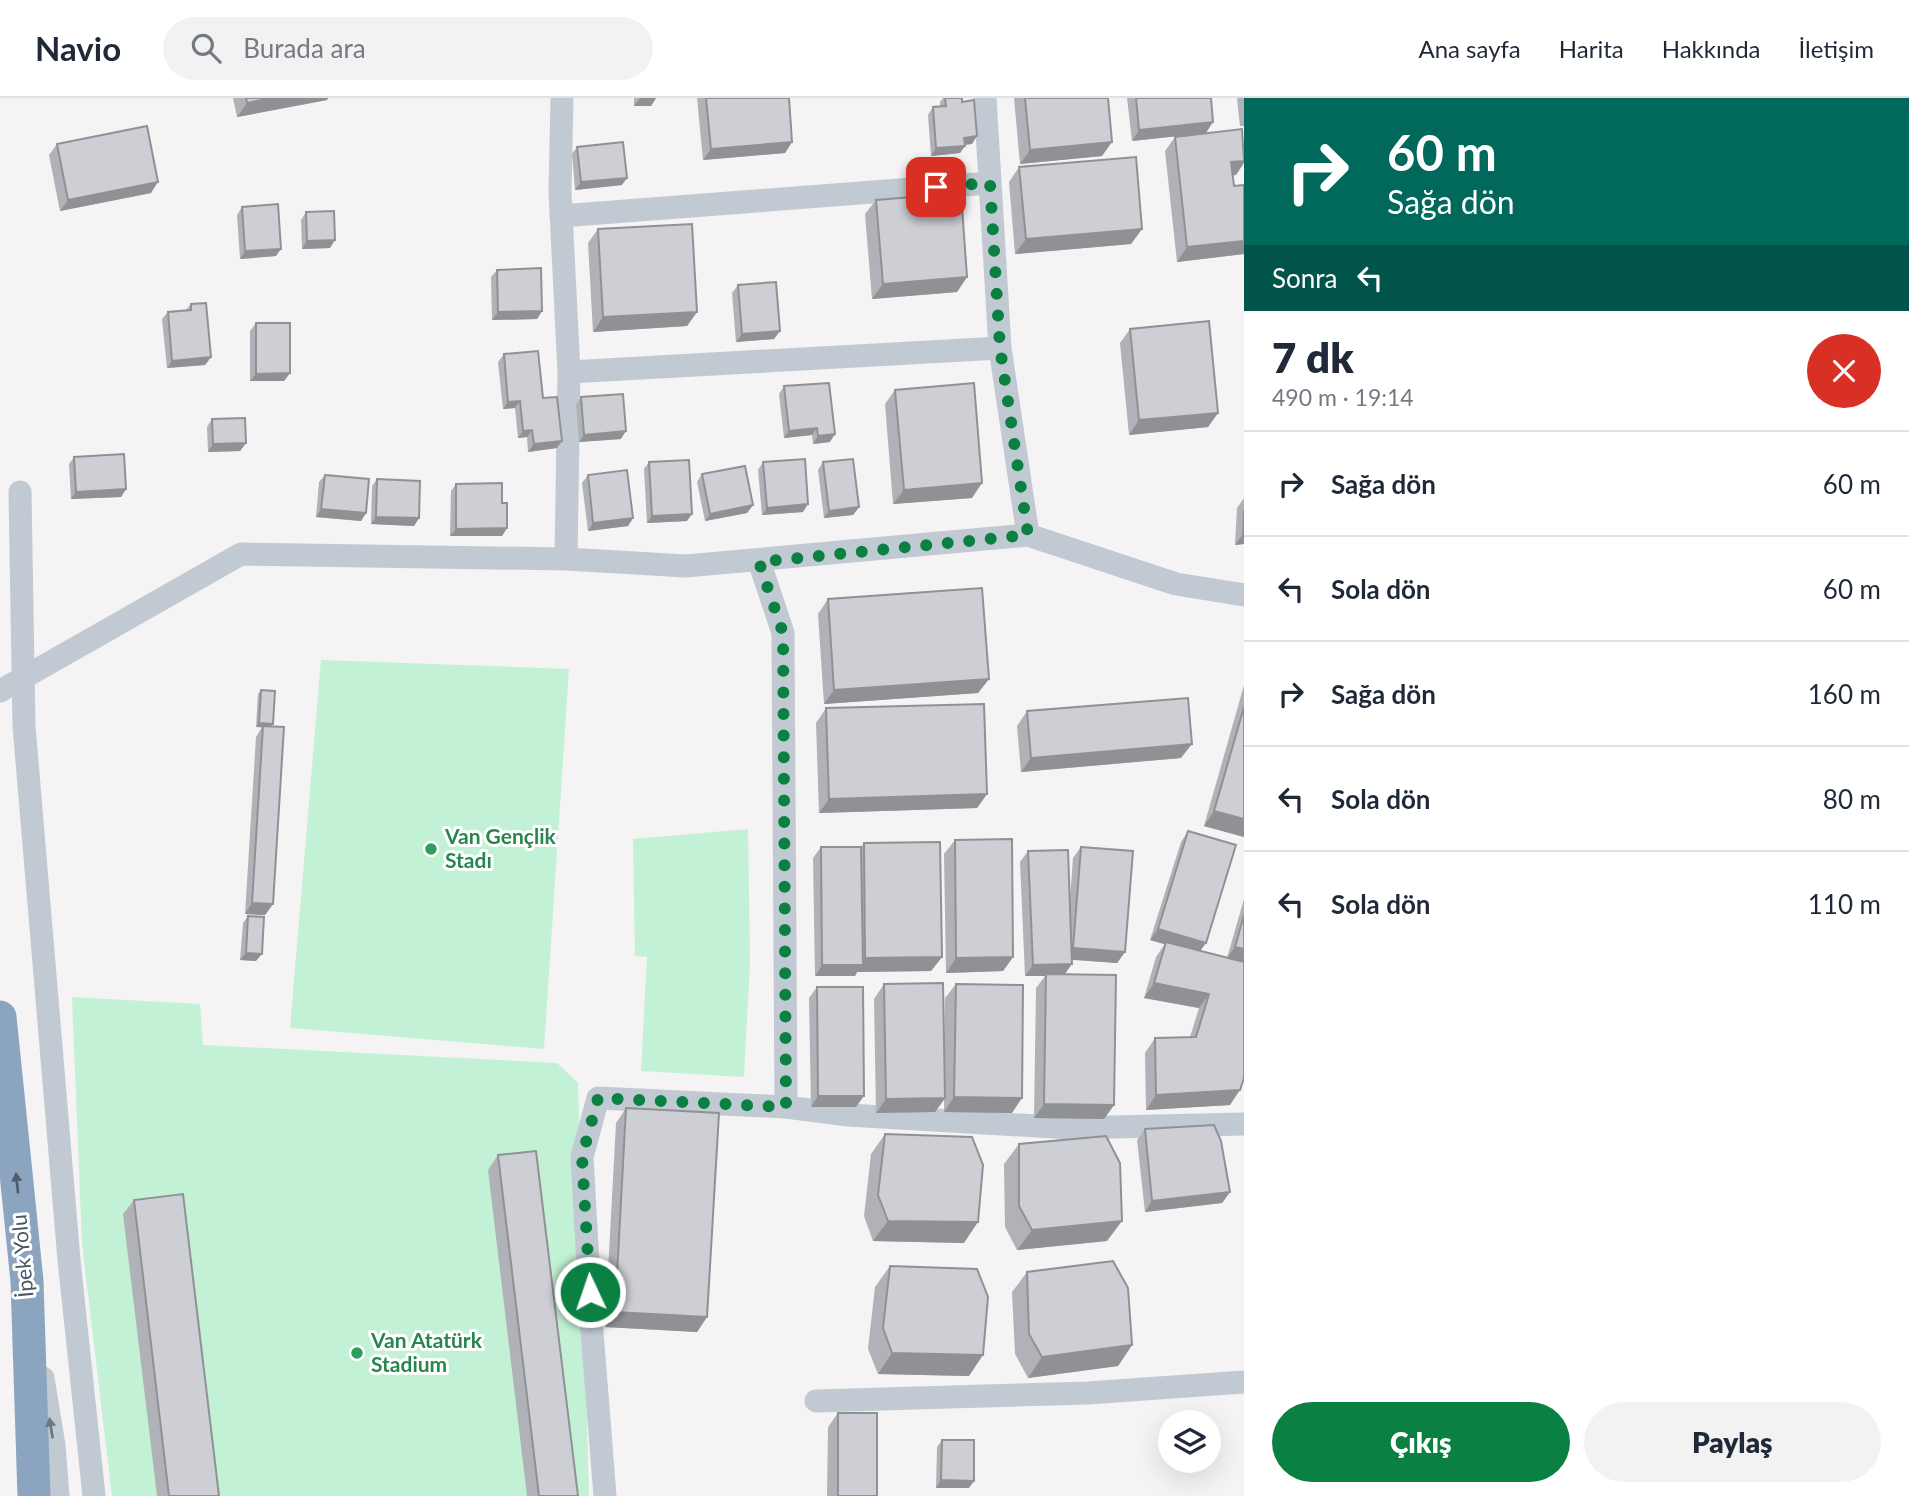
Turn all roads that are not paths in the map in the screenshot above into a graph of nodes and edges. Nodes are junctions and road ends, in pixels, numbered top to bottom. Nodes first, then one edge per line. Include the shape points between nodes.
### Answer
1 (562, 98) edge
2 (985, 98) edge
3 (990, 183) junction
4 (561, 216) junction
5 (1000, 348) junction
6 (569, 372) junction
7 (20, 492) dead end
8 (1028, 535) junction
9 (566, 559) junction
10 (759, 562) junction
11 (1244, 595) edge
12 (23, 678) junction
13 (0, 691) edge
14 (0, 1017) edge
15 (786, 1107) junction
16 (1244, 1124) edge
17 (27, 1282) junction
18 (1244, 1382) edge
19 (816, 1401) dead end
20 (34, 1496) edge
21 (58, 1496) edge
22 (94, 1496) edge
23 (605, 1496) edge

1 - 4 street
2 - 3 street
3 - 4 street
3 - 5 street
4 - 6 street
5 - 6 street
5 - 8 street
6 - 9 street
7 - 12 street
8 - 10 street
8 - 11 street via 1176,584
9 - 10 street via 687,566
9 - 12 street via 241,554
10 - 15 street via 783,633
12 - 13 street
12 - 22 street via 67,1246
17 -> 14 highway, İpek Yolu
15 - 16 street via 1071,1128
15 - 23 street via 598,1098 582,1157
17 - 20 highway, İpek Yolu
21 -> 17 street
18 - 19 street via 1088,1393

